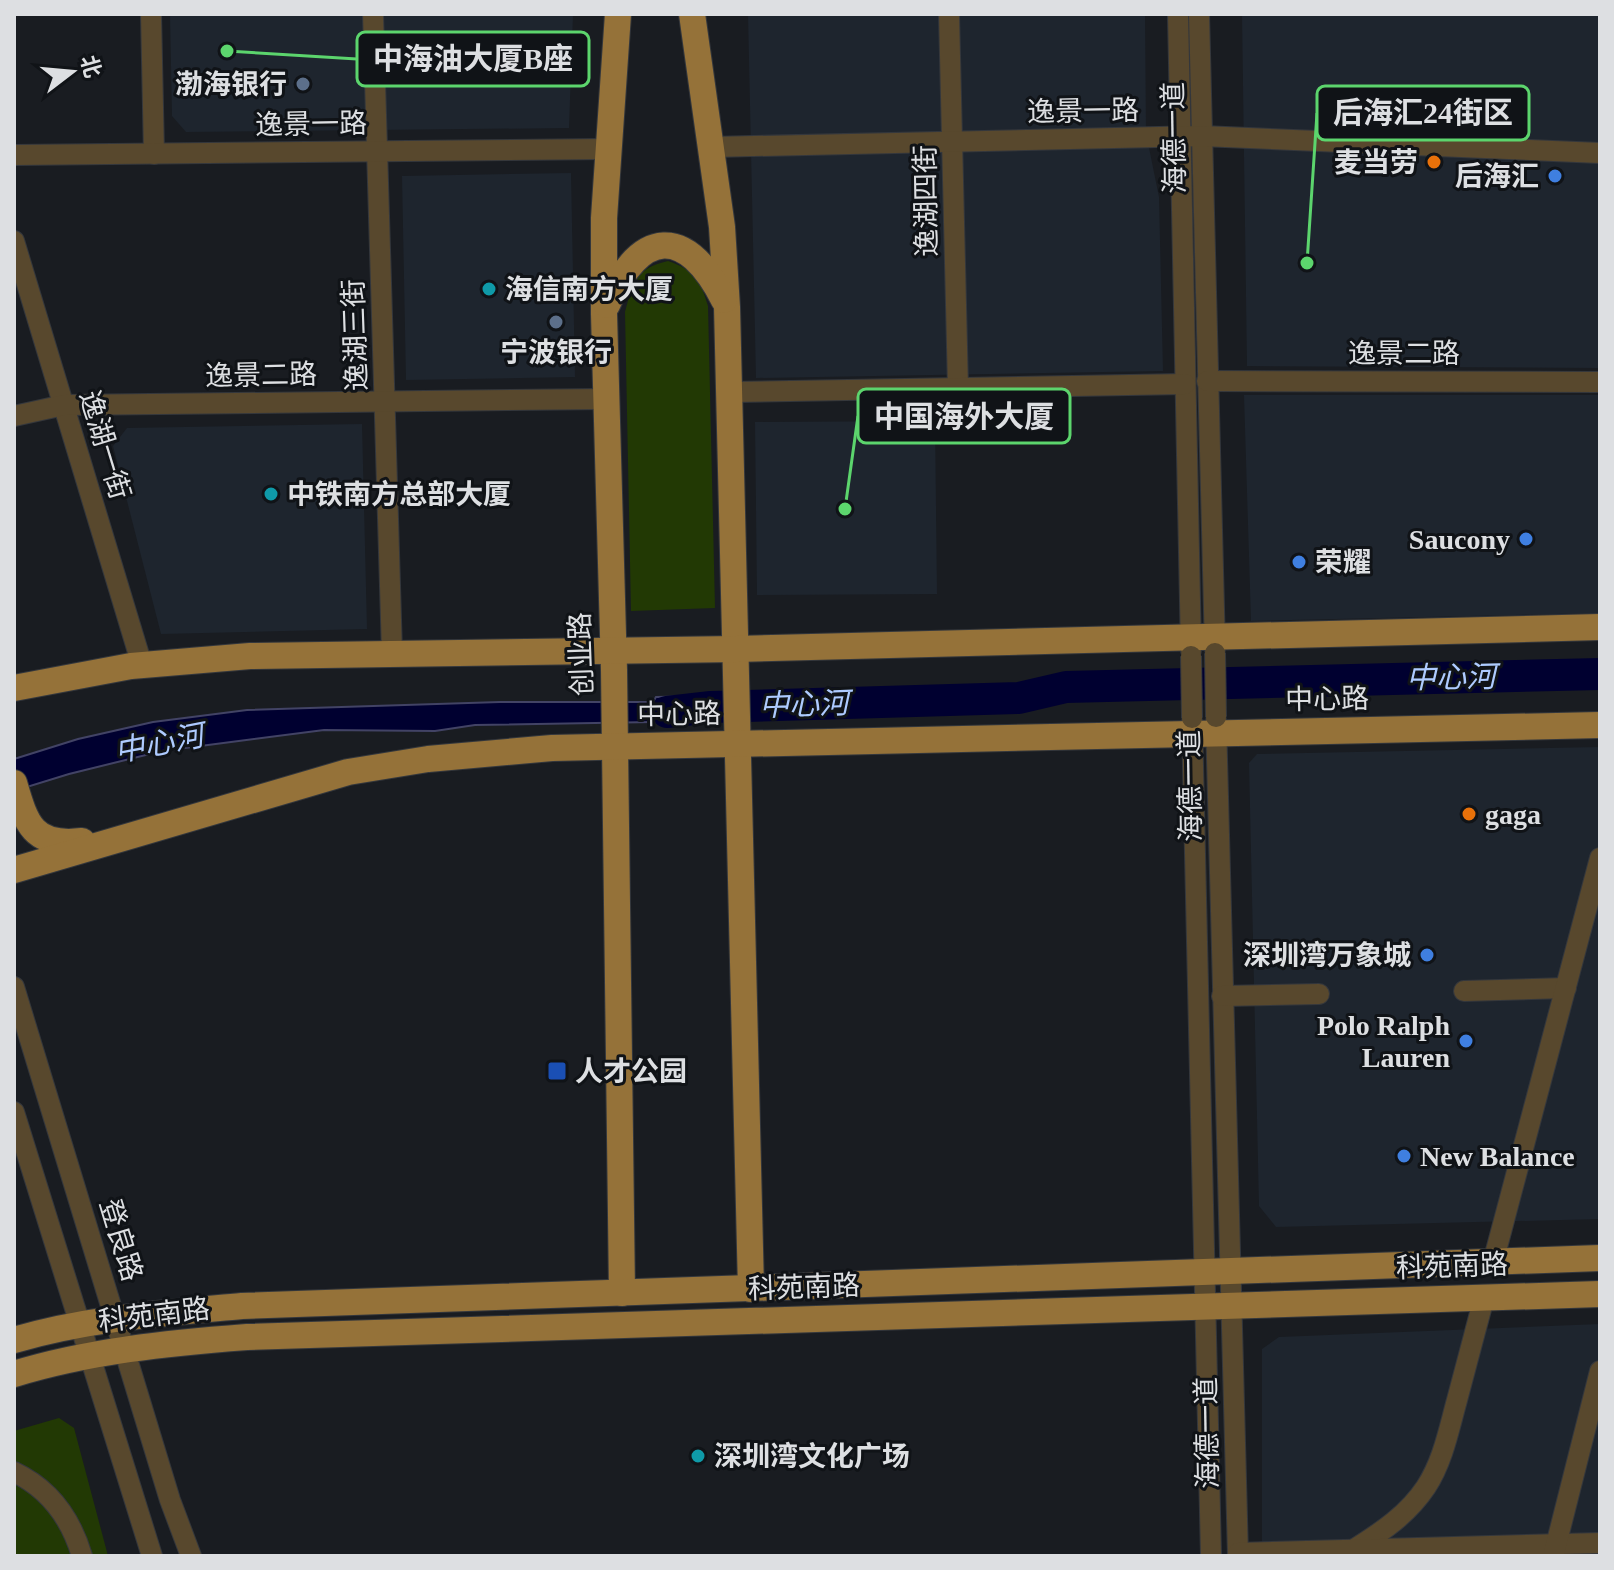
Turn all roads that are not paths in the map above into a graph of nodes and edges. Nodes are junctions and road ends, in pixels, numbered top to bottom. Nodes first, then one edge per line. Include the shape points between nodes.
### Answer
1 (151, 14) edge
2 (373, 14) edge
3 (618, 14) edge
4 (949, 14) edge
5 (1178, 14) edge
6 (1199, 14) edge
7 (692, 15) edge
8 (1202, 136) junction
9 (1180, 137) junction
10 (953, 142) junction
11 (712, 147) junction
12 (608, 149) junction
13 (377, 151) junction
14 (1600, 153) edge
15 (154, 154) junction
16 (14, 155) edge
17 (14, 241) edge
18 (727, 307) junction
19 (604, 314) junction
20 (1207, 381) junction
21 (1600, 382) edge
22 (1185, 384) junction
23 (958, 388) junction
24 (731, 392) junction
25 (606, 399) junction
26 (385, 401) junction
27 (64, 405) junction
28 (14, 416) edge
29 (1600, 627) edge
30 (1203, 645) junction
31 (392, 653) junction
32 (736, 657) junction
33 (614, 660) junction
34 (142, 665) junction
35 (75, 676) junction
36 (14, 688) edge
37 (14, 701) edge
38 (1600, 725) edge
39 (1204, 726) junction
40 (738, 738) junction
41 (615, 742) junction
42 (14, 783) edge
43 (132, 835) junction
44 (1600, 858) edge
45 (14, 870) edge
46 (14, 987) edge
47 (1566, 988) junction
48 (1464, 991) dead end
49 (1319, 994) dead end
50 (1222, 996) junction
51 (14, 1112) edge
52 (1600, 1258) edge
53 (1493, 1262) junction
54 (1434, 1263) junction
55 (1204, 1270) junction
56 (1231, 1270) junction
57 (751, 1289) junction
58 (622, 1293) junction
59 (1600, 1294) edge
60 (1484, 1298) junction
61 (1436, 1299) junction
62 (1232, 1305) junction
63 (1205, 1306) junction
64 (116, 1319) junction
65 (80, 1325) junction
66 (14, 1340) edge
67 (126, 1350) junction
68 (90, 1355) junction
69 (1600, 1371) edge
70 (14, 1374) edge
71 (14, 1472) edge
72 (1600, 1543) edge
73 (1353, 1550) junction
74 (1555, 1550) edge
75 (1238, 1555) edge
76 (82, 1556) edge
77 (152, 1556) edge
78 (191, 1556) edge
79 (1211, 1556) edge

1 - 15 street
2 - 13 street, 逸湖三街
3 - 12 main road, 创业路
4 - 10 street, 逸湖四街
5 - 9 street, 海德一道
6 - 8 street, 海德一道
7 - 11 main road
8 - 9 street, 逸景一路
8 - 14 street, 逸景一路
8 - 20 street, 海德一道
9 - 10 street, 逸景一路
9 - 22 street, 海德一道
10 - 11 street, 逸景一路
10 - 23 street, 逸湖四街
11 - 18 main road
12 - 13 street, 逸景一路
12 - 19 main road, 创业路
13 - 15 street, 逸景一路
13 - 26 street, 逸湖三街
15 - 16 street, 逸景一路
17 - 27 street, 逸湖一街
18 - 19 main road via 701,262 689,252 661,246 633,260
18 - 24 main road
19 - 25 main road, 创业路
20 - 21 street, 逸景二路
20 - 30 street, 海德一道
22 - 23 street
22 - 30 street, 海德一道
23 - 24 street
24 - 32 main road
25 - 26 street, 逸景二路
25 - 33 main road, 创业路
26 - 27 street, 逸景二路
26 - 31 street, 逸湖三街
27 - 28 street, 逸景二路
27 - 34 street, 逸湖一街
29 - 30 main road
30 - 32 main road
30 - 39 street, 海德一道, bridge
31 - 33 main road
31 - 34 main road
32 - 33 main road
32 - 40 main road
33 - 41 main road, 创业路
34 - 35 main road
35 - 36 main road
35 - 37 main road
38 - 39 main road, 中心路
39 - 40 main road, 中心路
39 - 50 street, 海德一道
39 - 55 street, 海德一道
40 - 41 main road, 中心路
40 - 57 main road
41 - 43 main road, 中心路 via 376,767 318,779
41 - 58 main road, 创业路
42 - 43 main road via 24,819 45,839 74,842
43 - 45 main road, 中心路
44 - 47 street
46 - 64 street, 登良路
47 - 48 street
47 - 53 street
49 - 50 street
50 - 56 street, 海德一道
51 - 65 street
52 - 53 main road, 科苑南路
53 - 54 main road, 科苑南路
54 - 56 main road, 科苑南路
54 - 61 main road
55 - 56 main road, 科苑南路
55 - 57 main road, 科苑南路
55 - 63 street, 海德一道
56 - 62 street, 海德一道
57 - 58 main road, 科苑南路
58 - 64 main road, 科苑南路 via 242,1306
59 - 60 main road, 科苑南路
60 - 61 main road, 科苑南路
60 - 73 street via 1445,1444 1427,1486 1385,1530
61 - 62 main road, 科苑南路
62 - 63 main road, 科苑南路
62 - 75 street, 海德一道
63 - 67 main road, 科苑南路 via 348,1332 197,1340
63 - 79 street, 海德一道
64 - 65 main road, 科苑南路
64 - 67 street, 登良路
65 - 66 main road, 科苑南路
65 - 68 street
67 - 68 main road, 科苑南路
67 - 78 street, 登良路
68 - 70 main road, 科苑南路
68 - 77 street
69 - 74 street
71 - 76 street via 53,1500 69,1521
72 - 74 street
73 - 74 street
73 - 75 street

